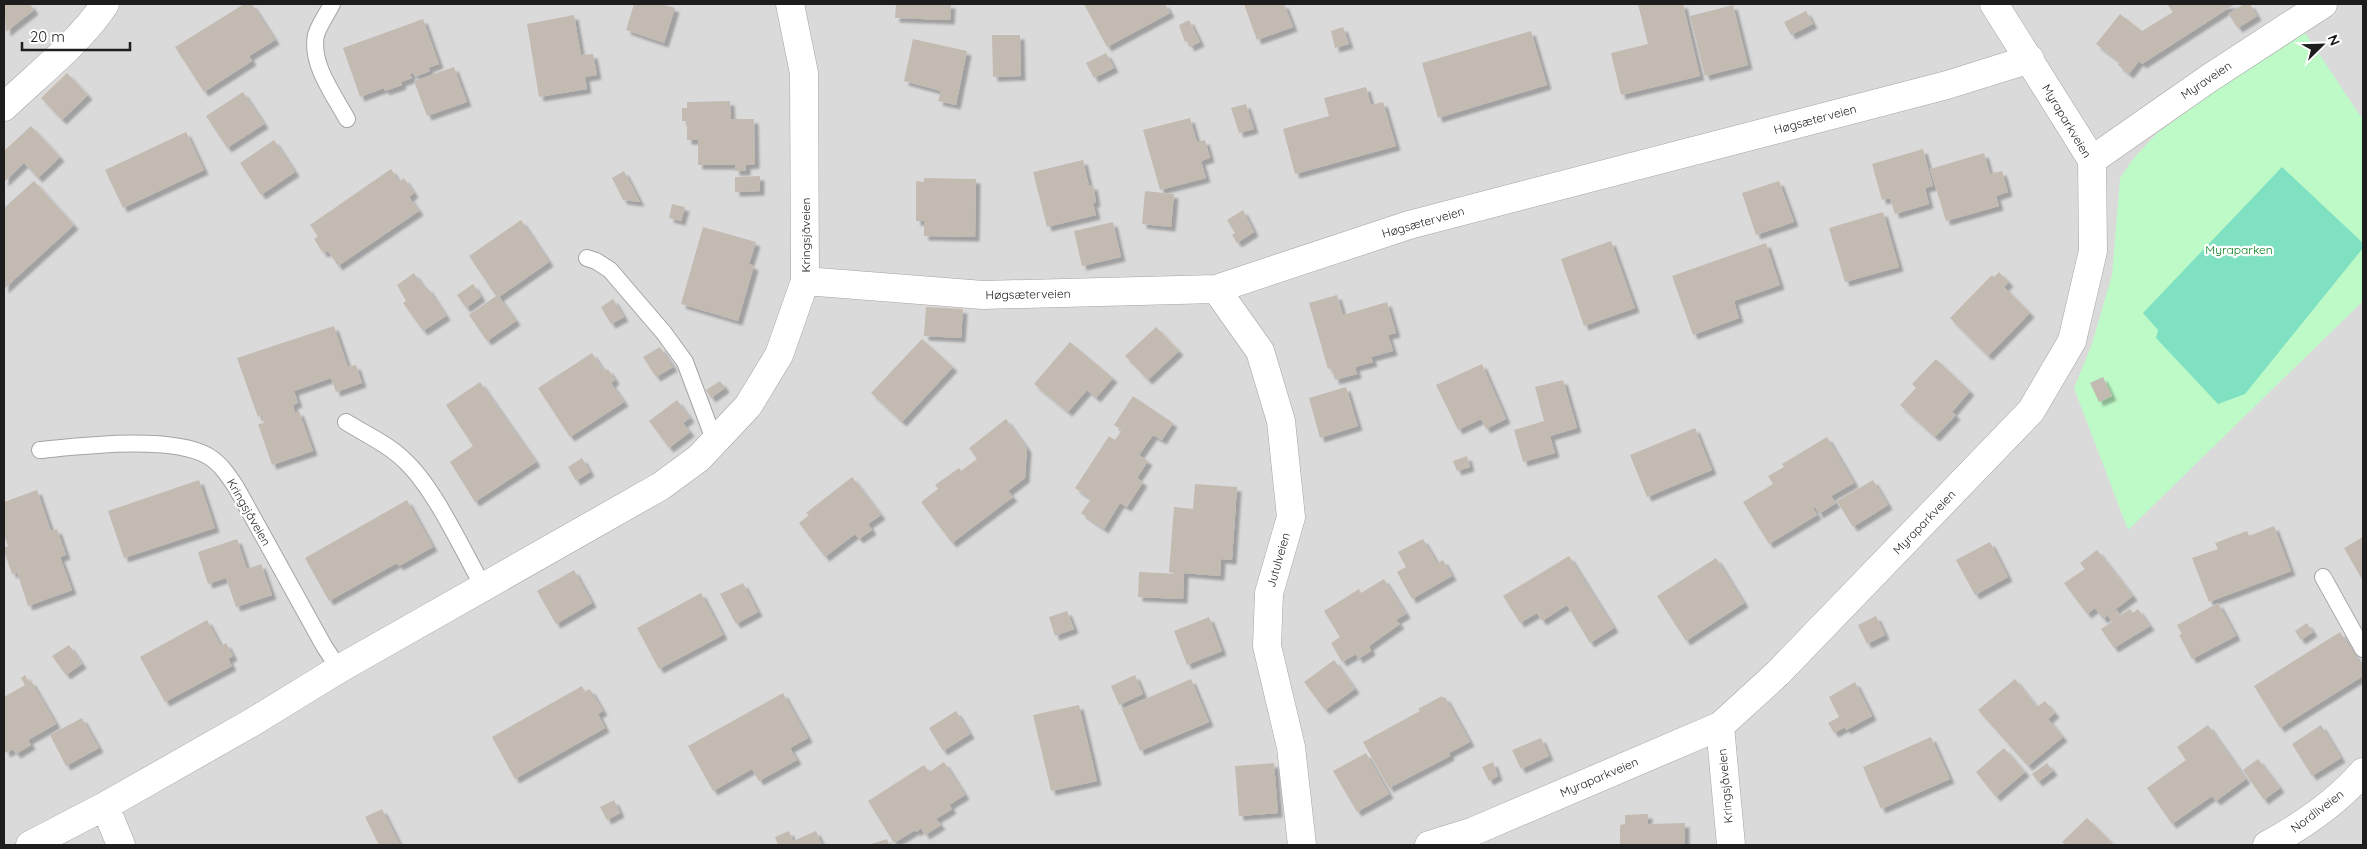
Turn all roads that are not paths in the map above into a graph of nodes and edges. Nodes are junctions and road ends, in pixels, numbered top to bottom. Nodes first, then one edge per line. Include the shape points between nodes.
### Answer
1 (105, 4) edge
2 (332, 4) edge
3 (790, 4) edge
4 (1994, 4) edge
5 (2323, 4) edge
6 (2030, 59) junction
7 (4, 107) edge
8 (347, 119) dead end
9 (2092, 160) junction
10 (587, 258) dead end
11 (805, 281) junction
12 (1216, 289) junction
13 (346, 422) dead end
14 (715, 442) junction
15 (40, 450) dead end
16 (2323, 577) dead end
17 (484, 588) junction
18 (2363, 649) edge
19 (339, 669) junction
20 (1720, 726) junction
21 (2363, 772) edge
22 (105, 806) junction
23 (30, 845) edge
24 (121, 845) edge
25 (1302, 845) edge
26 (1429, 845) edge
27 (1731, 845) edge
28 (2268, 845) edge

1 - 7 street via 74,40
2 - 8 lane via 317,33 315,48 320,69
3 - 11 street, Kringsjåveien via 804,73
4 - 6 street, Myraparkveien
5 - 9 street, Myraveien via 2208,78
6 - 9 street, Myraparkveien
6 - 12 street, Høgsæterveien via 1947,84 1409,225
9 - 20 street, Myraparkveien via 2093,251 2072,340 2031,411 1778,673
10 - 14 lane via 610,270 685,362
11 - 12 street, Høgsæterveien via 983,295
11 - 14 street, Kringsjåveien via 778,355 748,406
12 - 25 street, Jutulveien via 1260,351 1281,421 1291,517 1269,593 1267,646 1291,747
13 - 17 lane via 403,458 414,470 432,495
14 - 17 street, Kringsjåveien via 661,486
15 - 19 lane, Kringsjåveien via 140,444 174,447 207,456 222,467 236,487
16 - 18 lane
17 - 19 street, Kringsjåveien
19 - 22 street, Kringsjåveien via 251,724
20 - 26 street, Myraparkveien via 1474,831
20 - 27 street, Kringsjåveien
21 - 28 street, Nordliveien via 2312,816
22 - 23 street, Kringsjåveien
22 - 24 street

